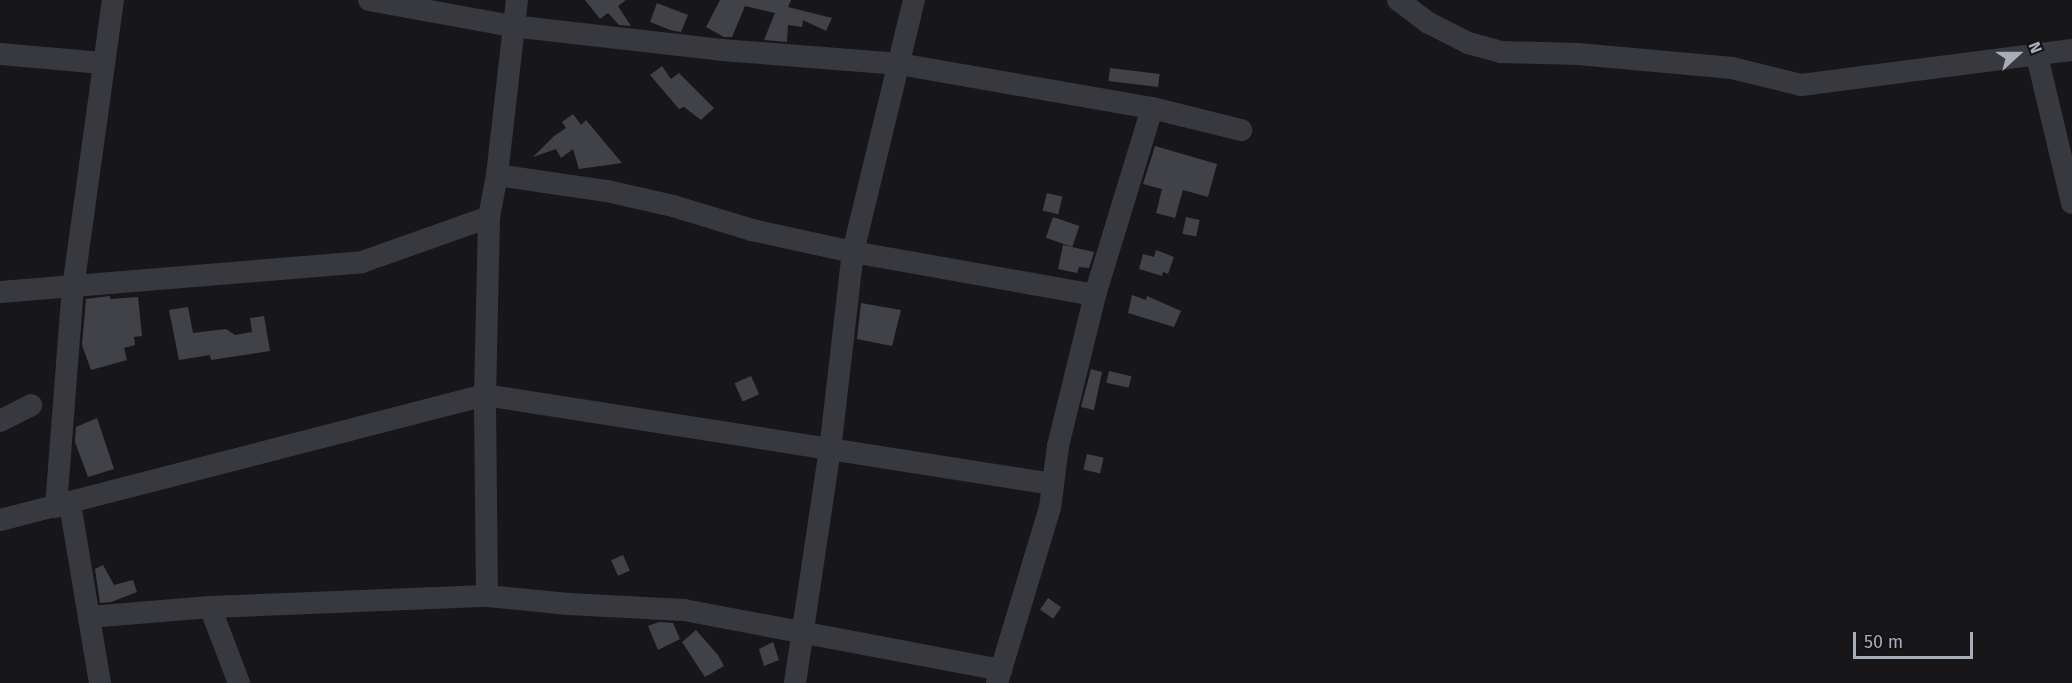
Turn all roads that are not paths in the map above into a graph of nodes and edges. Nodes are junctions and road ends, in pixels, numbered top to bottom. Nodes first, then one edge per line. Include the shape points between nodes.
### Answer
1 (113, 0) edge
2 (369, 0) edge
3 (517, 0) edge
4 (914, 0) edge
5 (1398, 0) edge
6 (512, 26) junction
7 (2072, 50) edge
8 (0, 54) edge
9 (2037, 56) junction
10 (102, 63) junction
11 (899, 64) junction
12 (1152, 108) junction
13 (1241, 130) dead end
14 (497, 175) junction
15 (2072, 203) edge
16 (489, 217) junction
17 (853, 252) junction
18 (73, 288) junction
19 (0, 292) edge
20 (1095, 295) junction
21 (486, 395) junction
22 (31, 405) dead end
23 (0, 420) edge
24 (830, 450) junction
25 (1053, 484) junction
26 (63, 506) junction
27 (0, 520) edge
28 (487, 596) junction
29 (210, 607) junction
30 (90, 617) junction
31 (804, 631) junction
32 (999, 676) edge
33 (100, 683) edge
34 (239, 683) edge
35 (795, 683) edge

1 - 10 street
2 - 6 street
3 - 6 street
4 - 11 street
5 - 9 street via 1429,23 1468,43 1501,52 1578,54 1732,68 1801,85
6 - 11 street via 722,50
6 - 14 street
7 - 9 street
8 - 10 street
9 - 15 street
10 - 18 street
11 - 12 street
11 - 17 street
12 - 13 street
12 - 20 street
14 - 16 street
14 - 17 street via 607,191 673,206 752,231
16 - 18 street via 362,262
16 - 21 street
17 - 20 street
17 - 24 street
18 - 19 street
18 - 26 street
20 - 25 street via 1058,446
21 - 24 street
21 - 26 street
21 - 28 street
22 - 23 street
24 - 25 street
24 - 31 street
25 - 32 street via 1050,508
26 - 27 street
26 - 30 street
28 - 29 street
28 - 31 street via 684,610
29 - 30 street
29 - 34 street
30 - 33 street
31 - 32 street
31 - 35 street

